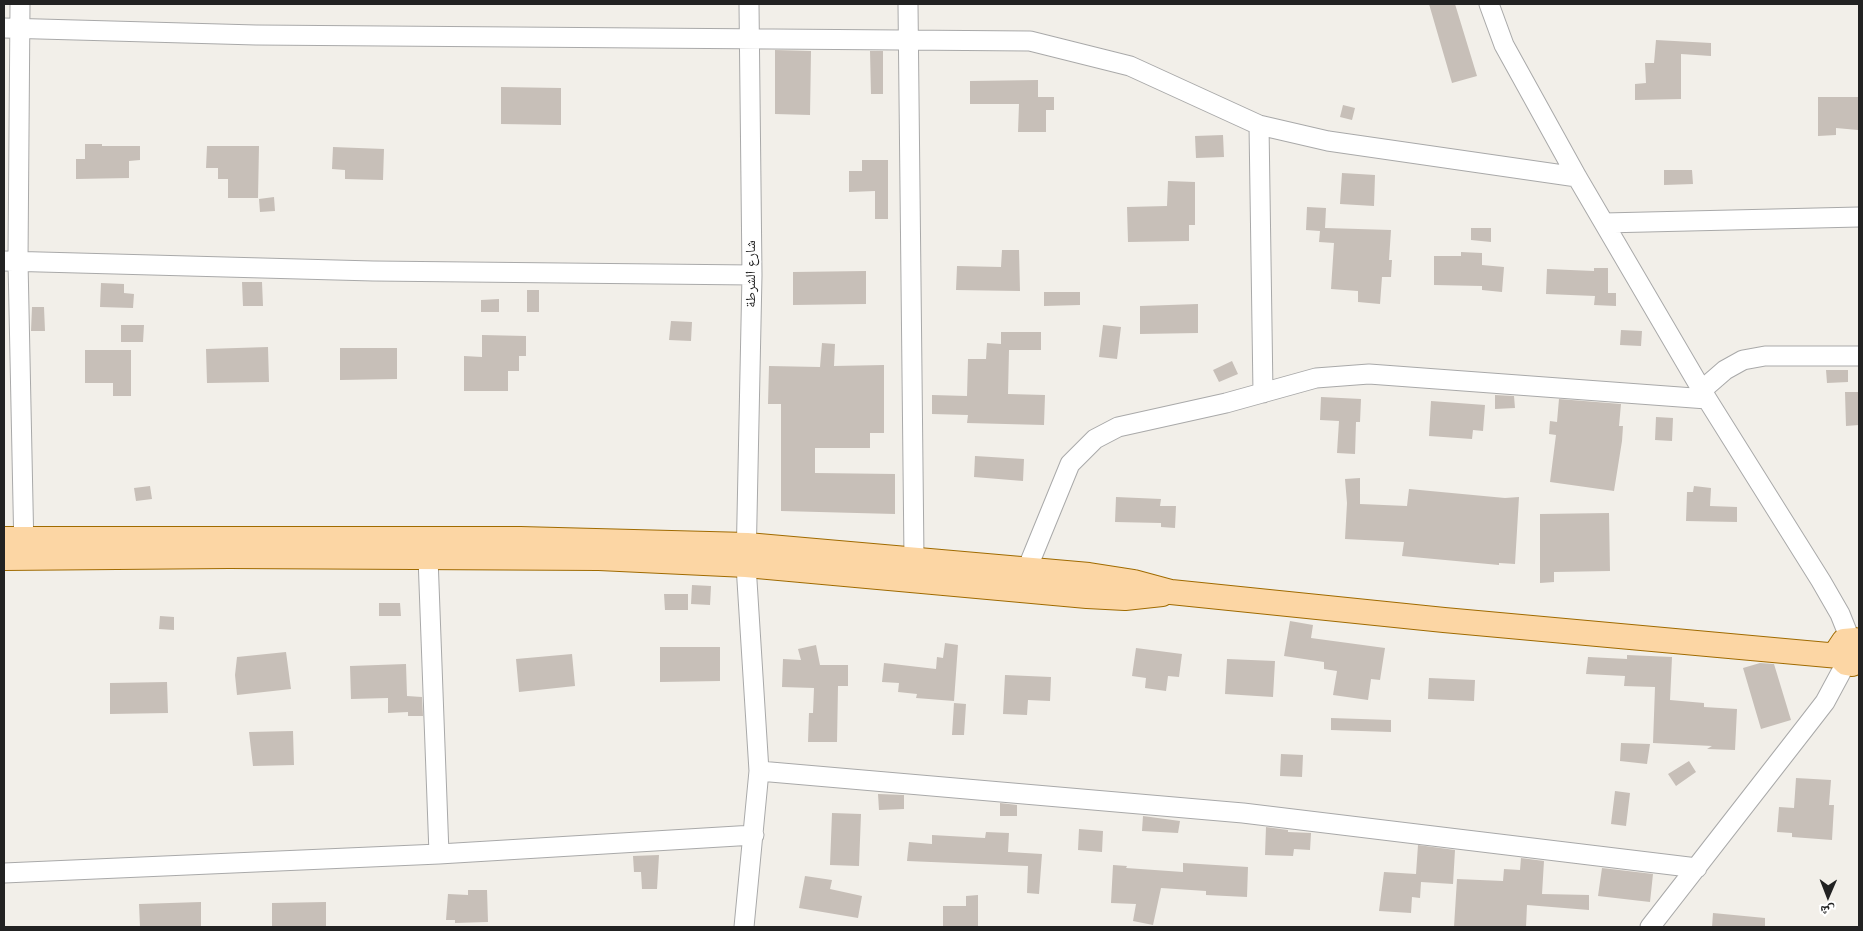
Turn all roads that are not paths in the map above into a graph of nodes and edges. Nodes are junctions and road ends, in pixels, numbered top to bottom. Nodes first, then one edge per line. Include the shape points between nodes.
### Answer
1 (20, 4) edge
2 (749, 4) edge
3 (908, 4) edge
4 (1490, 4) edge
5 (12, 28) edge
6 (749, 37) junction
7 (908, 38) junction
8 (1259, 124) junction
9 (1577, 177) junction
10 (1859, 217) edge
11 (1604, 223) junction
12 (11, 261) edge
13 (752, 275) junction
14 (1859, 356) edge
15 (1263, 393) junction
16 (1704, 394) junction
17 (14, 549) edge
18 (746, 555) junction
19 (428, 557) junction
20 (914, 558) junction
21 (1027, 569) junction
22 (1171, 592) junction
23 (1851, 652) edge
24 (759, 771) junction
25 (754, 835) junction
26 (439, 854) junction
27 (1697, 868) junction
28 (4, 873) edge
29 (744, 927) edge
30 (1650, 927) edge

1 - 5 street
2 - 6 street, شارع الشرطة
3 - 7 street
4 - 9 street via 1504,45
5 - 6 street via 266,35
5 - 12 street
6 - 7 street
6 - 13 street, شارع الشرطة
7 - 8 street via 1030,41 1130,66
7 - 20 street
8 - 9 street via 1328,141
8 - 15 street
9 - 11 street
10 - 11 street
11 - 16 street
12 - 13 street via 373,271
12 - 17 street
13 - 18 street, شارع الشرطة
14 - 16 street via 1765,356 1743,360 1725,370
15 - 16 street via 1316,378 1369,374
15 - 21 street via 1118,427 1095,439 1070,464
16 - 23 street via 1840,614
17 - 18 main road via 520,539
17 - 19 main road
18 - 19 main road
18 - 20 main road
18 - 22 main road via 1087,596 1125,598
18 - 24 street, شارع الشرطة
19 - 26 street
20 - 21 main road
21 - 22 main road via 1111,578
22 - 23 main road via 1444,620
23 - 27 street via 1825,702
24 - 25 street, شارع الشرطة
24 - 27 street via 1243,813
25 - 26 street
25 - 29 street, شارع الشرطة
26 - 28 street
27 - 30 street

